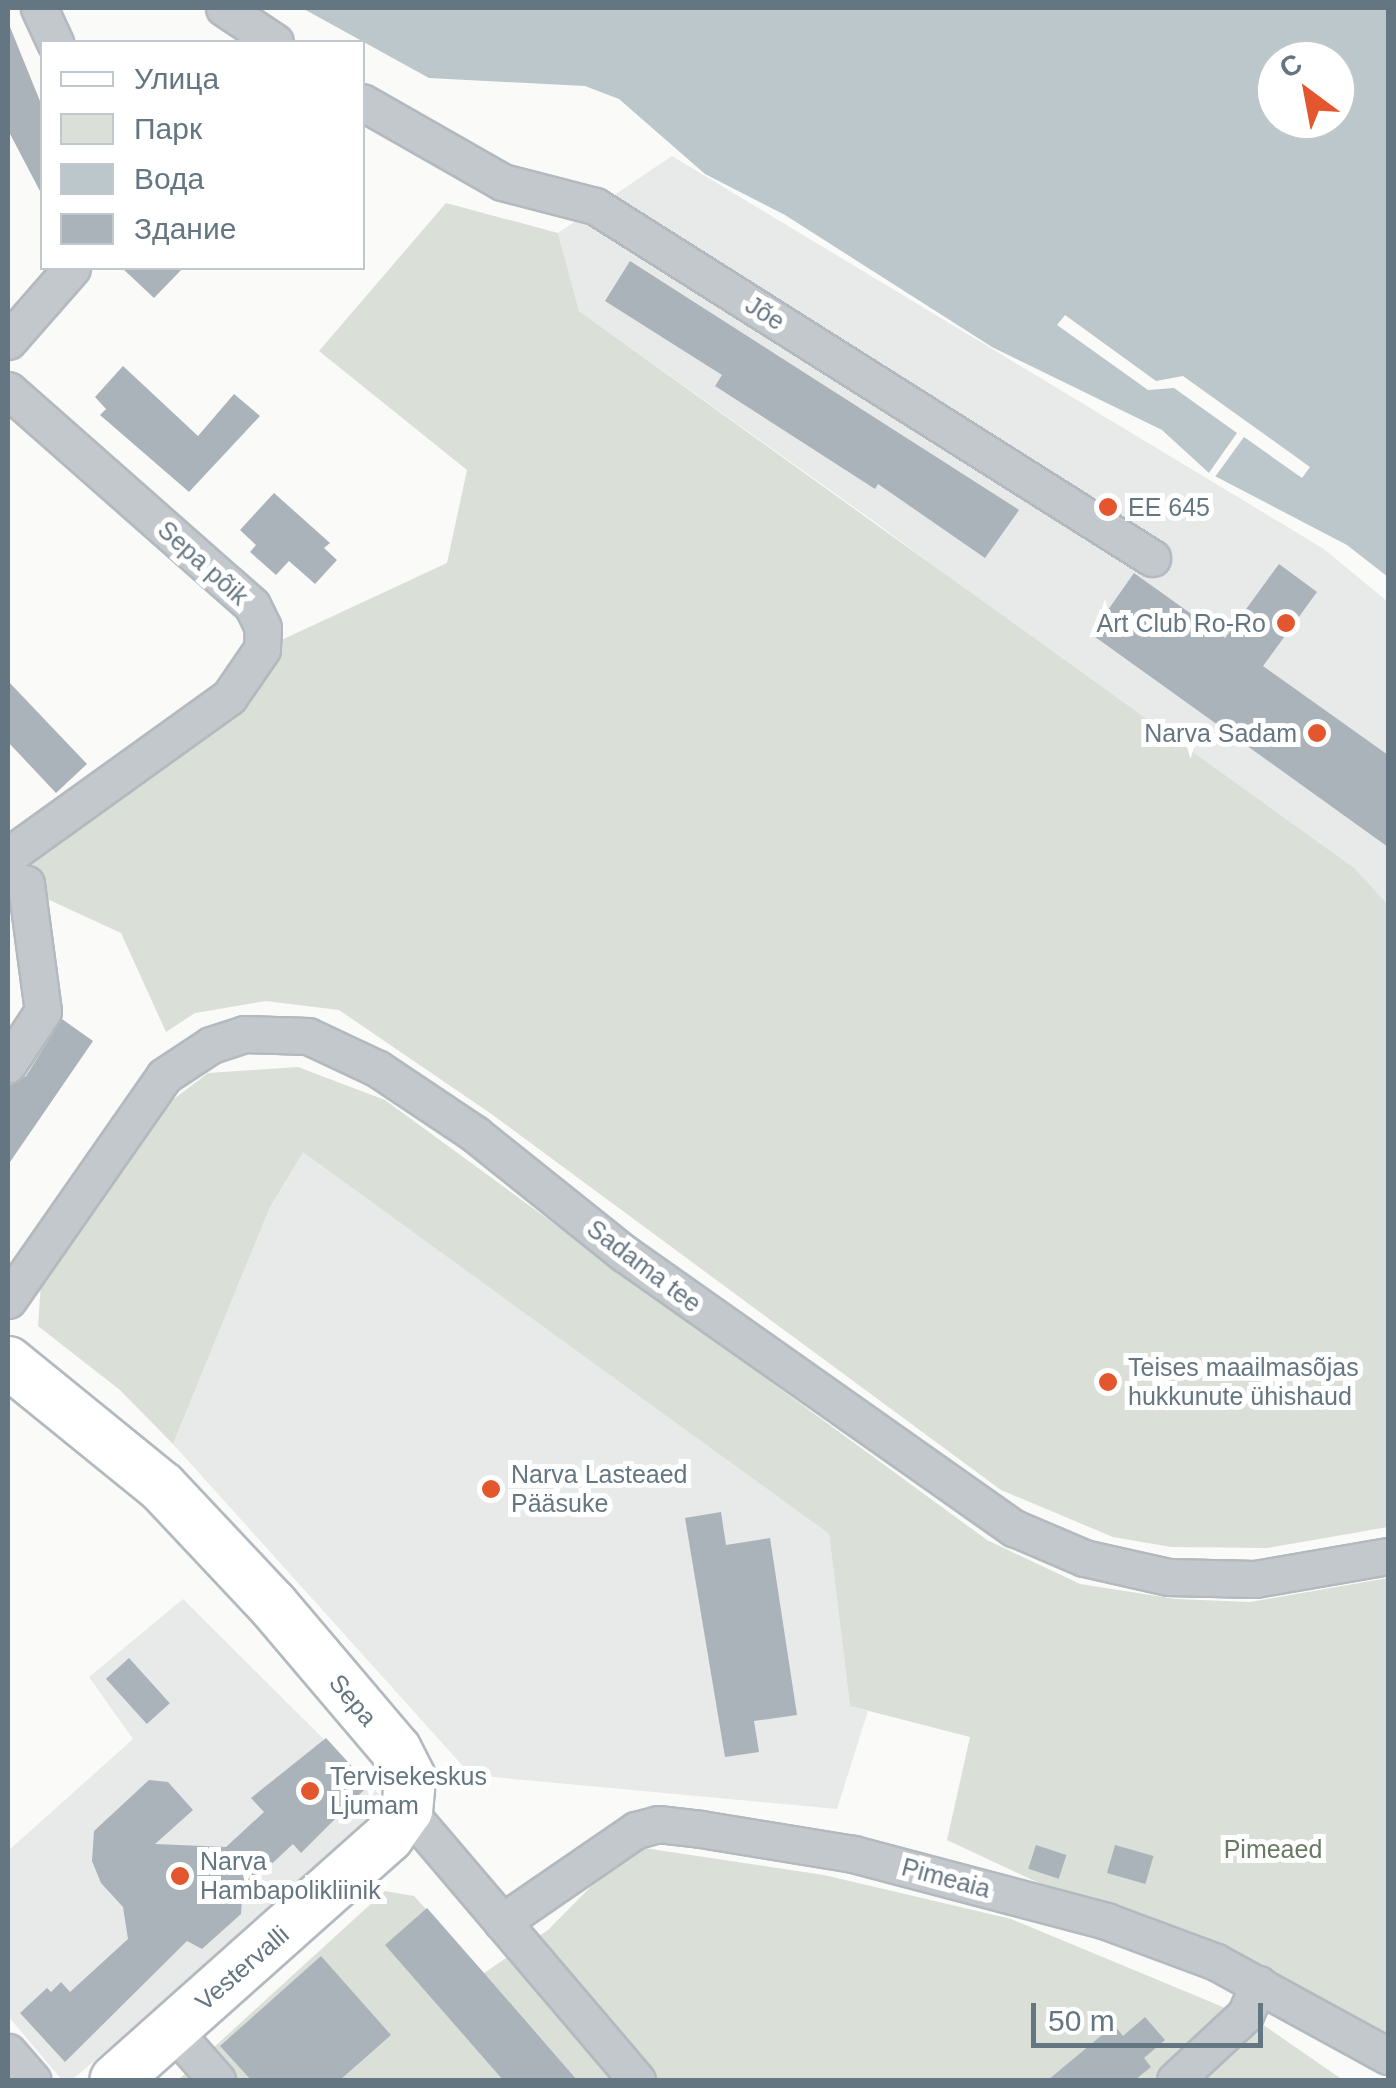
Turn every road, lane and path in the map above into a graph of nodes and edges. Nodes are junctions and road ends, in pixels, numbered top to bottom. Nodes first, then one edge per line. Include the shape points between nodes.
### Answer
1 (39, 8) edge
2 (224, 8) edge
3 (54, 40) edge
4 (272, 40) edge
5 (365, 104) edge
6 (70, 270) edge
7 (8, 341) edge
8 (8, 390) edge
9 (1152, 558) dead end
10 (8, 856) edge
11 (8, 878) edge
12 (8, 1064) edge
13 (8, 1300) edge
14 (8, 1362) edge
15 (1388, 1556) edge
16 (407, 1810) junction
17 (502, 1922) junction
18 (1259, 1984) junction
19 (172, 2030) junction
20 (8, 2052) edge
21 (1388, 2056) edge
22 (32, 2080) edge
23 (115, 2080) edge
24 (218, 2080) edge
25 (637, 2080) edge
26 (1175, 2080) edge

1 - 3 street
2 - 4 street
5 - 9 street, Jõe via 502,182 595,206
6 - 7 street
8 - 10 street, Sepa põik via 252,605 264,628 262,648 229,697
11 - 12 street via 26,884 44,1011
13 - 15 street, Sadama tee via 164,1076 211,1045 244,1034 308,1036 378,1069 475,1134 624,1254 1014,1528 1084,1558 1168,1576 1256,1578
14 - 16 street, Sepa via 162,1487 272,1604 404,1761
16 - 17 street
16 - 19 street, Vestervalli via 388,1838
17 - 18 street, Pimeaia via 636,1830 658,1824 918,1870 1106,1921
17 - 25 street
18 - 21 street, Pimeaia
18 - 26 street via 1245,2014
19 - 23 street, Vestervalli
19 - 24 street
20 - 22 street

